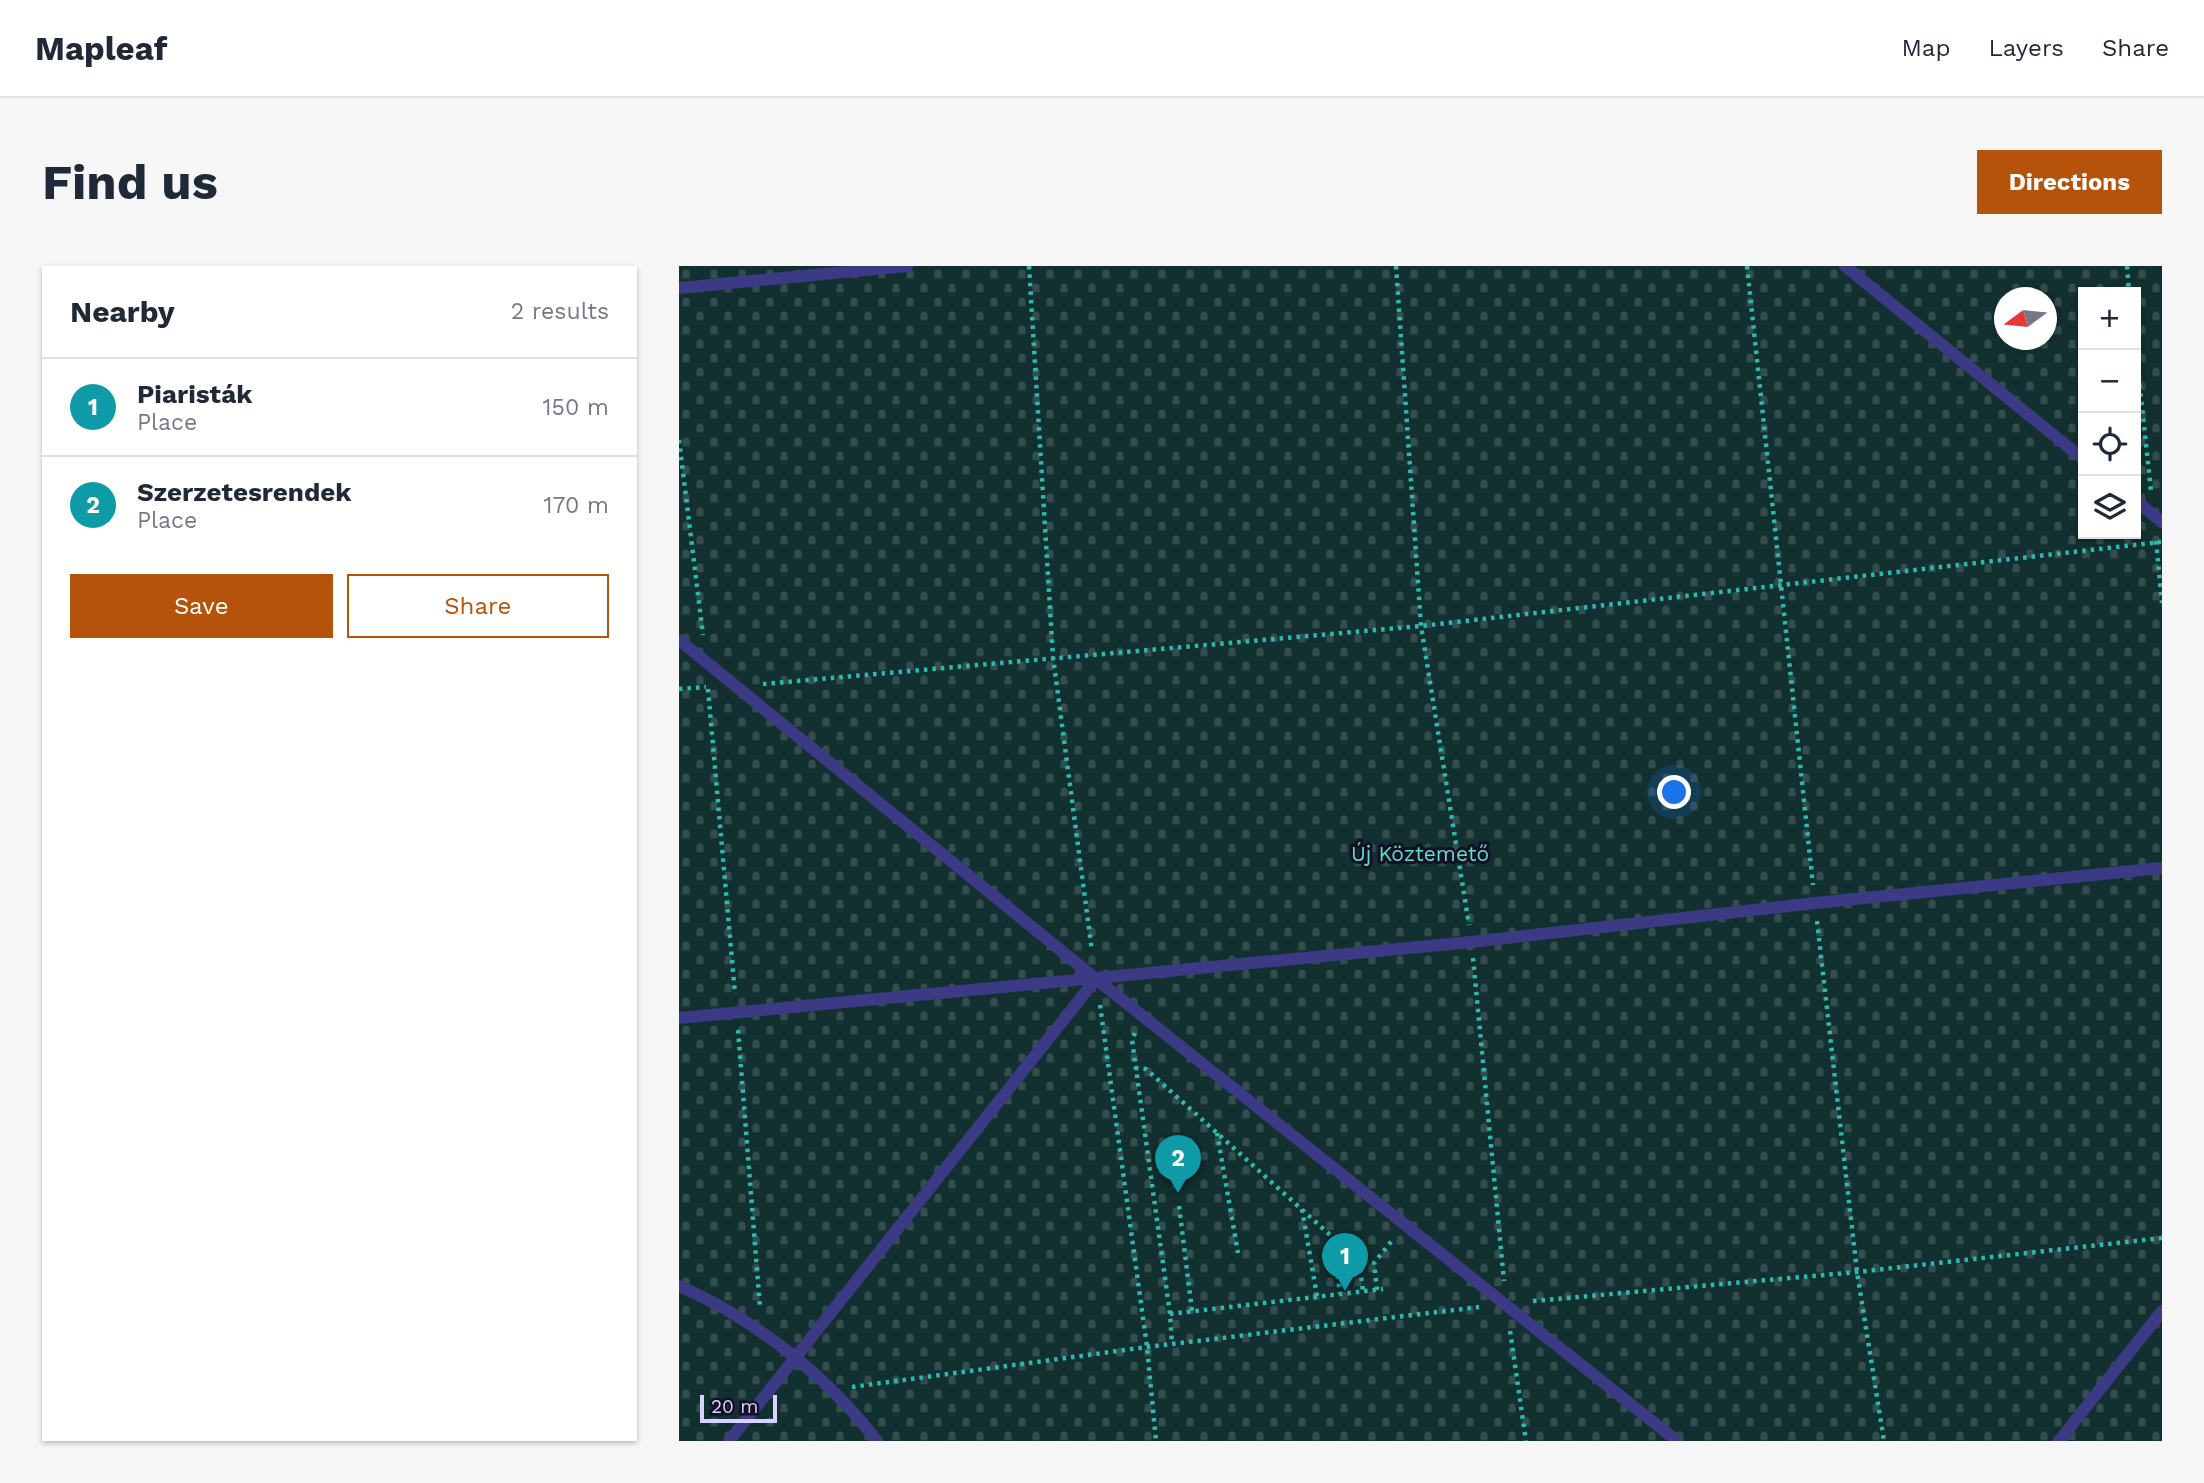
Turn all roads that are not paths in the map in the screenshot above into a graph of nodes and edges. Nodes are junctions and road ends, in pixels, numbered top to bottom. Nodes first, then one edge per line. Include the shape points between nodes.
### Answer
1 (907, 266) edge
2 (1845, 266) edge
3 (679, 288) edge
4 (2078, 455) edge
5 (2141, 505) edge
6 (2158, 519) edge
7 (679, 640) edge
8 (2162, 868) edge
9 (1096, 979) junction
10 (679, 1018) edge
11 (679, 1286) edge
12 (2162, 1311) edge
13 (795, 1359) junction
14 (729, 1441) edge
15 (877, 1441) edge
16 (1677, 1441) edge
17 (2059, 1441) edge

1 - 3 lane
2 - 4 lane
5 - 6 lane
7 - 9 lane
8 - 9 lane
9 - 10 lane
9 - 13 lane
9 - 16 lane
11 - 13 lane via 724,1309
12 - 17 lane
13 - 14 lane
13 - 15 lane via 831,1390

